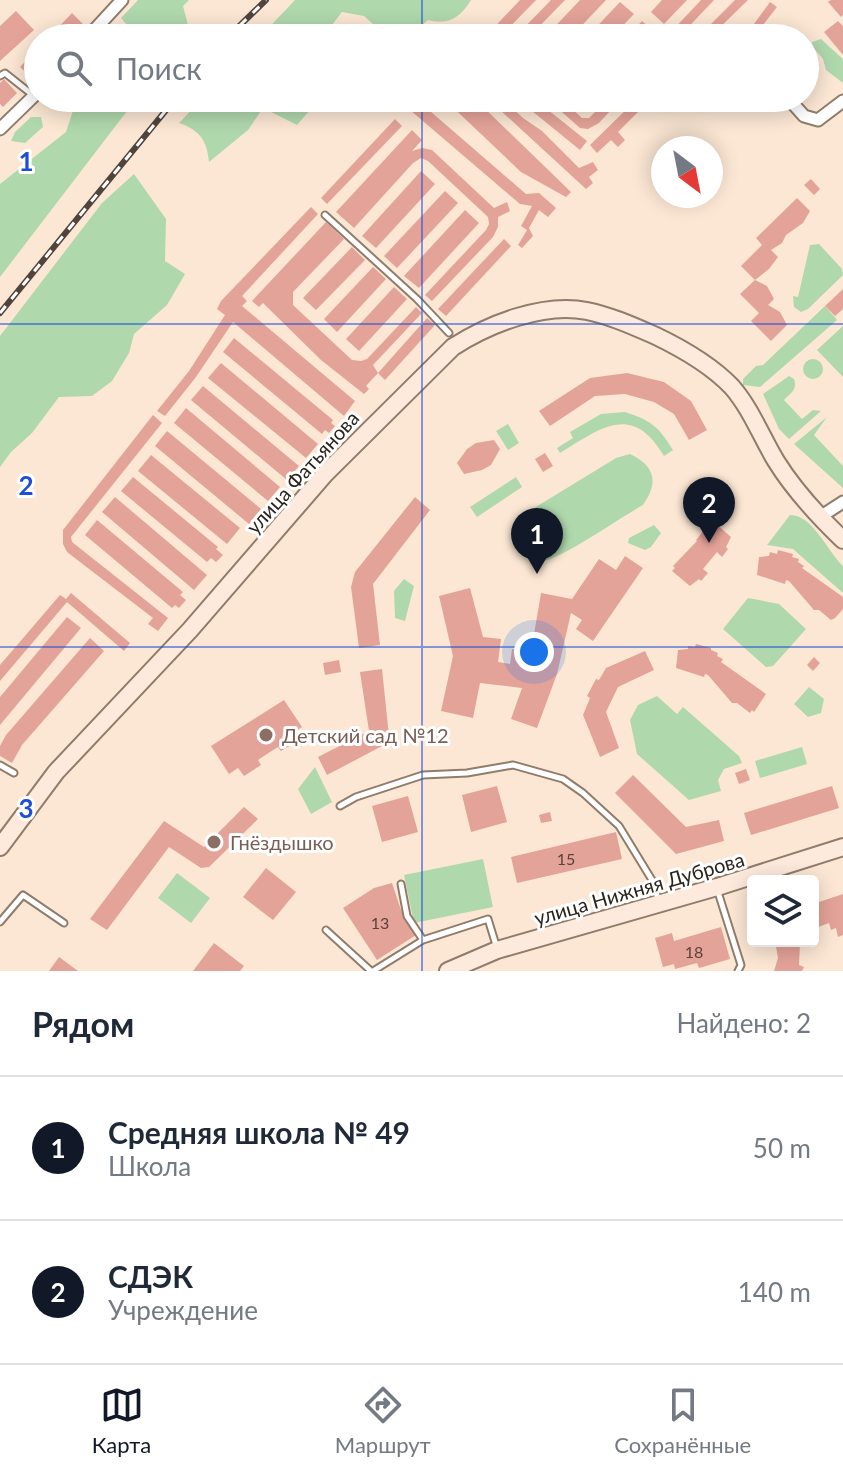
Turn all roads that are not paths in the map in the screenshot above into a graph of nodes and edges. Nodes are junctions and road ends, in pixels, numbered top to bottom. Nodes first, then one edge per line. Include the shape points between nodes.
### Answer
1 (122, 0) edge
2 (100, 24) edge
3 (0, 76) edge
4 (24, 86) edge
5 (843, 101) edge
6 (24, 106) edge
7 (800, 112) edge
8 (0, 129) edge
9 (325, 215) dead end
10 (449, 333) dead end
11 (843, 502) edge
12 (820, 517) junction
13 (843, 540) edge
14 (0, 765) edge
15 (14, 773) dead end
16 (340, 806) dead end
17 (0, 847) edge
18 (843, 847) edge
19 (401, 884) dead end
20 (717, 887) junction
21 (659, 903) junction
22 (0, 922) edge
23 (64, 923) dead end
24 (326, 930) dead end
25 (423, 940) junction
26 (497, 950) junction
27 (372, 971) edge
28 (448, 971) edge
29 (738, 971) edge

1 - 2 street
3 - 4 lane via 5,73
5 - 7 street via 818,120
6 - 8 street
9 - 10 lane
11 - 12 street
12 - 13 street, улица Фатьянова
12 - 17 street, улица Фатьянова via 785,474 744,403 717,373 676,346 584,310 547,311 491,328 453,347 325,474 190,630 56,772
14 - 15 lane
16 - 21 lane via 423,775 513,765 563,779 619,826 652,880
18 - 20 street, улица Нижняя Дуброва
19 - 25 lane via 407,916
20 - 21 street, улица Нижняя Дуброва
20 - 29 lane via 741,965
21 - 26 street, улица Нижняя Дуброва
22 - 23 lane via 23,895
24 - 27 lane
25 - 26 lane via 488,919
25 - 27 lane
26 - 28 street, улица Нижняя Дуброва

